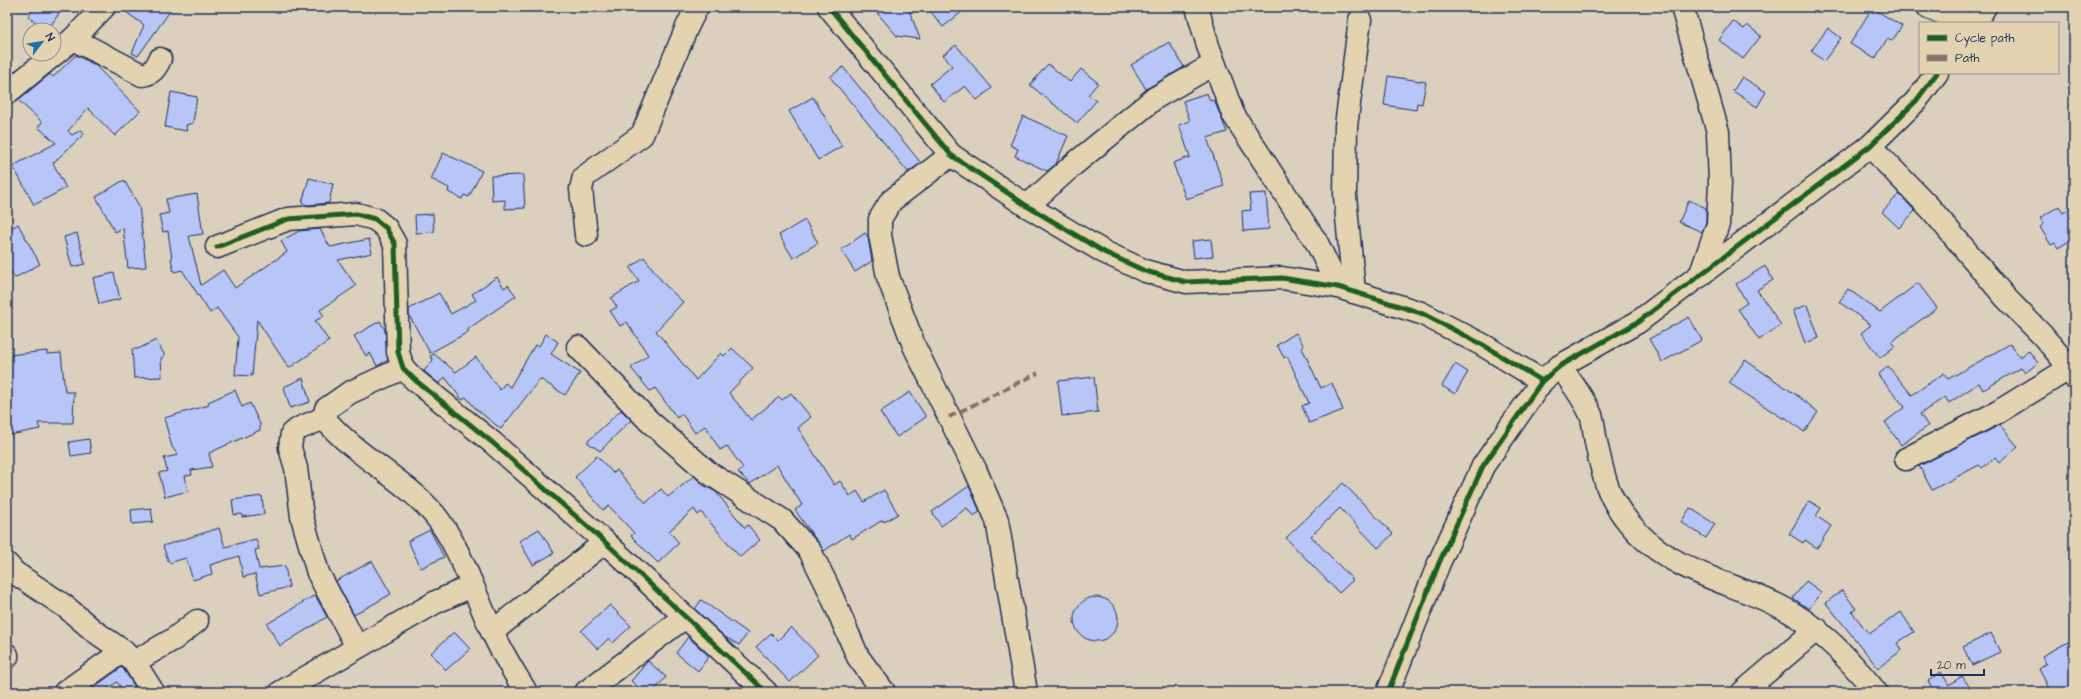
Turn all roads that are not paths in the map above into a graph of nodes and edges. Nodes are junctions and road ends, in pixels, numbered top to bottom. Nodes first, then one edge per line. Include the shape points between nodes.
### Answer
1 (104, 7) edge
2 (697, 7) edge
3 (829, 7) edge
4 (1196, 7) edge
5 (1682, 7) edge
6 (1928, 7) edge
7 (1985, 7) edge
8 (1360, 20) dead end
9 (1963, 22) edge
10 (1976, 22) edge
11 (73, 39) junction
12 (160, 59) dead end
13 (1214, 64) junction
14 (1936, 74) edge
15 (7, 93) edge
16 (1870, 146) junction
17 (951, 155) junction
18 (1027, 206) junction
19 (586, 235) dead end
20 (217, 247) dead end
21 (1700, 276) junction
22 (1346, 290) junction
23 (578, 346) dead end
24 (1560, 366) junction
25 (403, 368) junction
26 (2072, 372) edge
27 (1542, 381) junction
28 (324, 418) junction
29 (1906, 459) dead end
30 (605, 542) junction
31 (7, 564) edge
32 (472, 586) junction
33 (684, 617) junction
34 (197, 621) dead end
35 (1817, 629) junction
36 (492, 632) junction
37 (357, 647) junction
38 (128, 656) junction
39 (65, 692) edge
40 (153, 692) edge
41 (281, 692) edge
42 (526, 692) edge
43 (586, 692) edge
44 (766, 692) edge
45 (884, 692) edge
46 (1026, 692) edge
47 (1388, 692) edge
48 (1743, 692) edge
49 (1876, 692) edge

1 - 11 street
2 - 19 street via 642,135 584,177 581,189
3 - 17 street
4 - 13 street
5 - 21 street via 1718,132 1718,224
6 - 9 street
7 - 10 street
8 - 22 street via 1346,134
11 - 12 street via 142,75 155,69
11 - 15 street
13 - 18 street via 1155,98 1090,150
13 - 22 street via 1233,114
14 - 16 street via 1916,101
16 - 21 street
16 - 26 street via 1931,209
17 - 18 street
17 - 46 street via 891,201 880,219 880,235 888,277 915,348 975,469 997,520
18 - 22 street via 1104,252 1145,271 1186,282 1282,278
20 - 25 street via 288,219 356,214 375,219 386,228 394,244 398,352
21 - 24 street via 1638,322
22 - 27 street via 1421,313 1483,345
23 - 45 street via 649,421 709,473 782,520 810,551 858,657
24 - 27 street
24 - 35 street via 1592,416 1606,487 1618,511 1639,534 1668,558 1704,576 1778,605
25 - 28 street via 349,393 326,409
25 - 30 street
26 - 29 street
27 - 47 street via 1483,466 1439,563
28 - 32 street via 365,457 413,494 434,515
28 - 37 street via 292,434 290,448 296,468 302,516 318,573
30 - 33 street
30 - 36 street
31 - 38 street via 15,573 66,607
32 - 36 street
32 - 37 street via 436,602
33 - 43 street
33 - 44 street
34 - 38 street via 174,640
35 - 48 street
35 - 49 street via 1853,664
36 - 42 street
37 - 41 street
38 - 39 street
38 - 40 street

